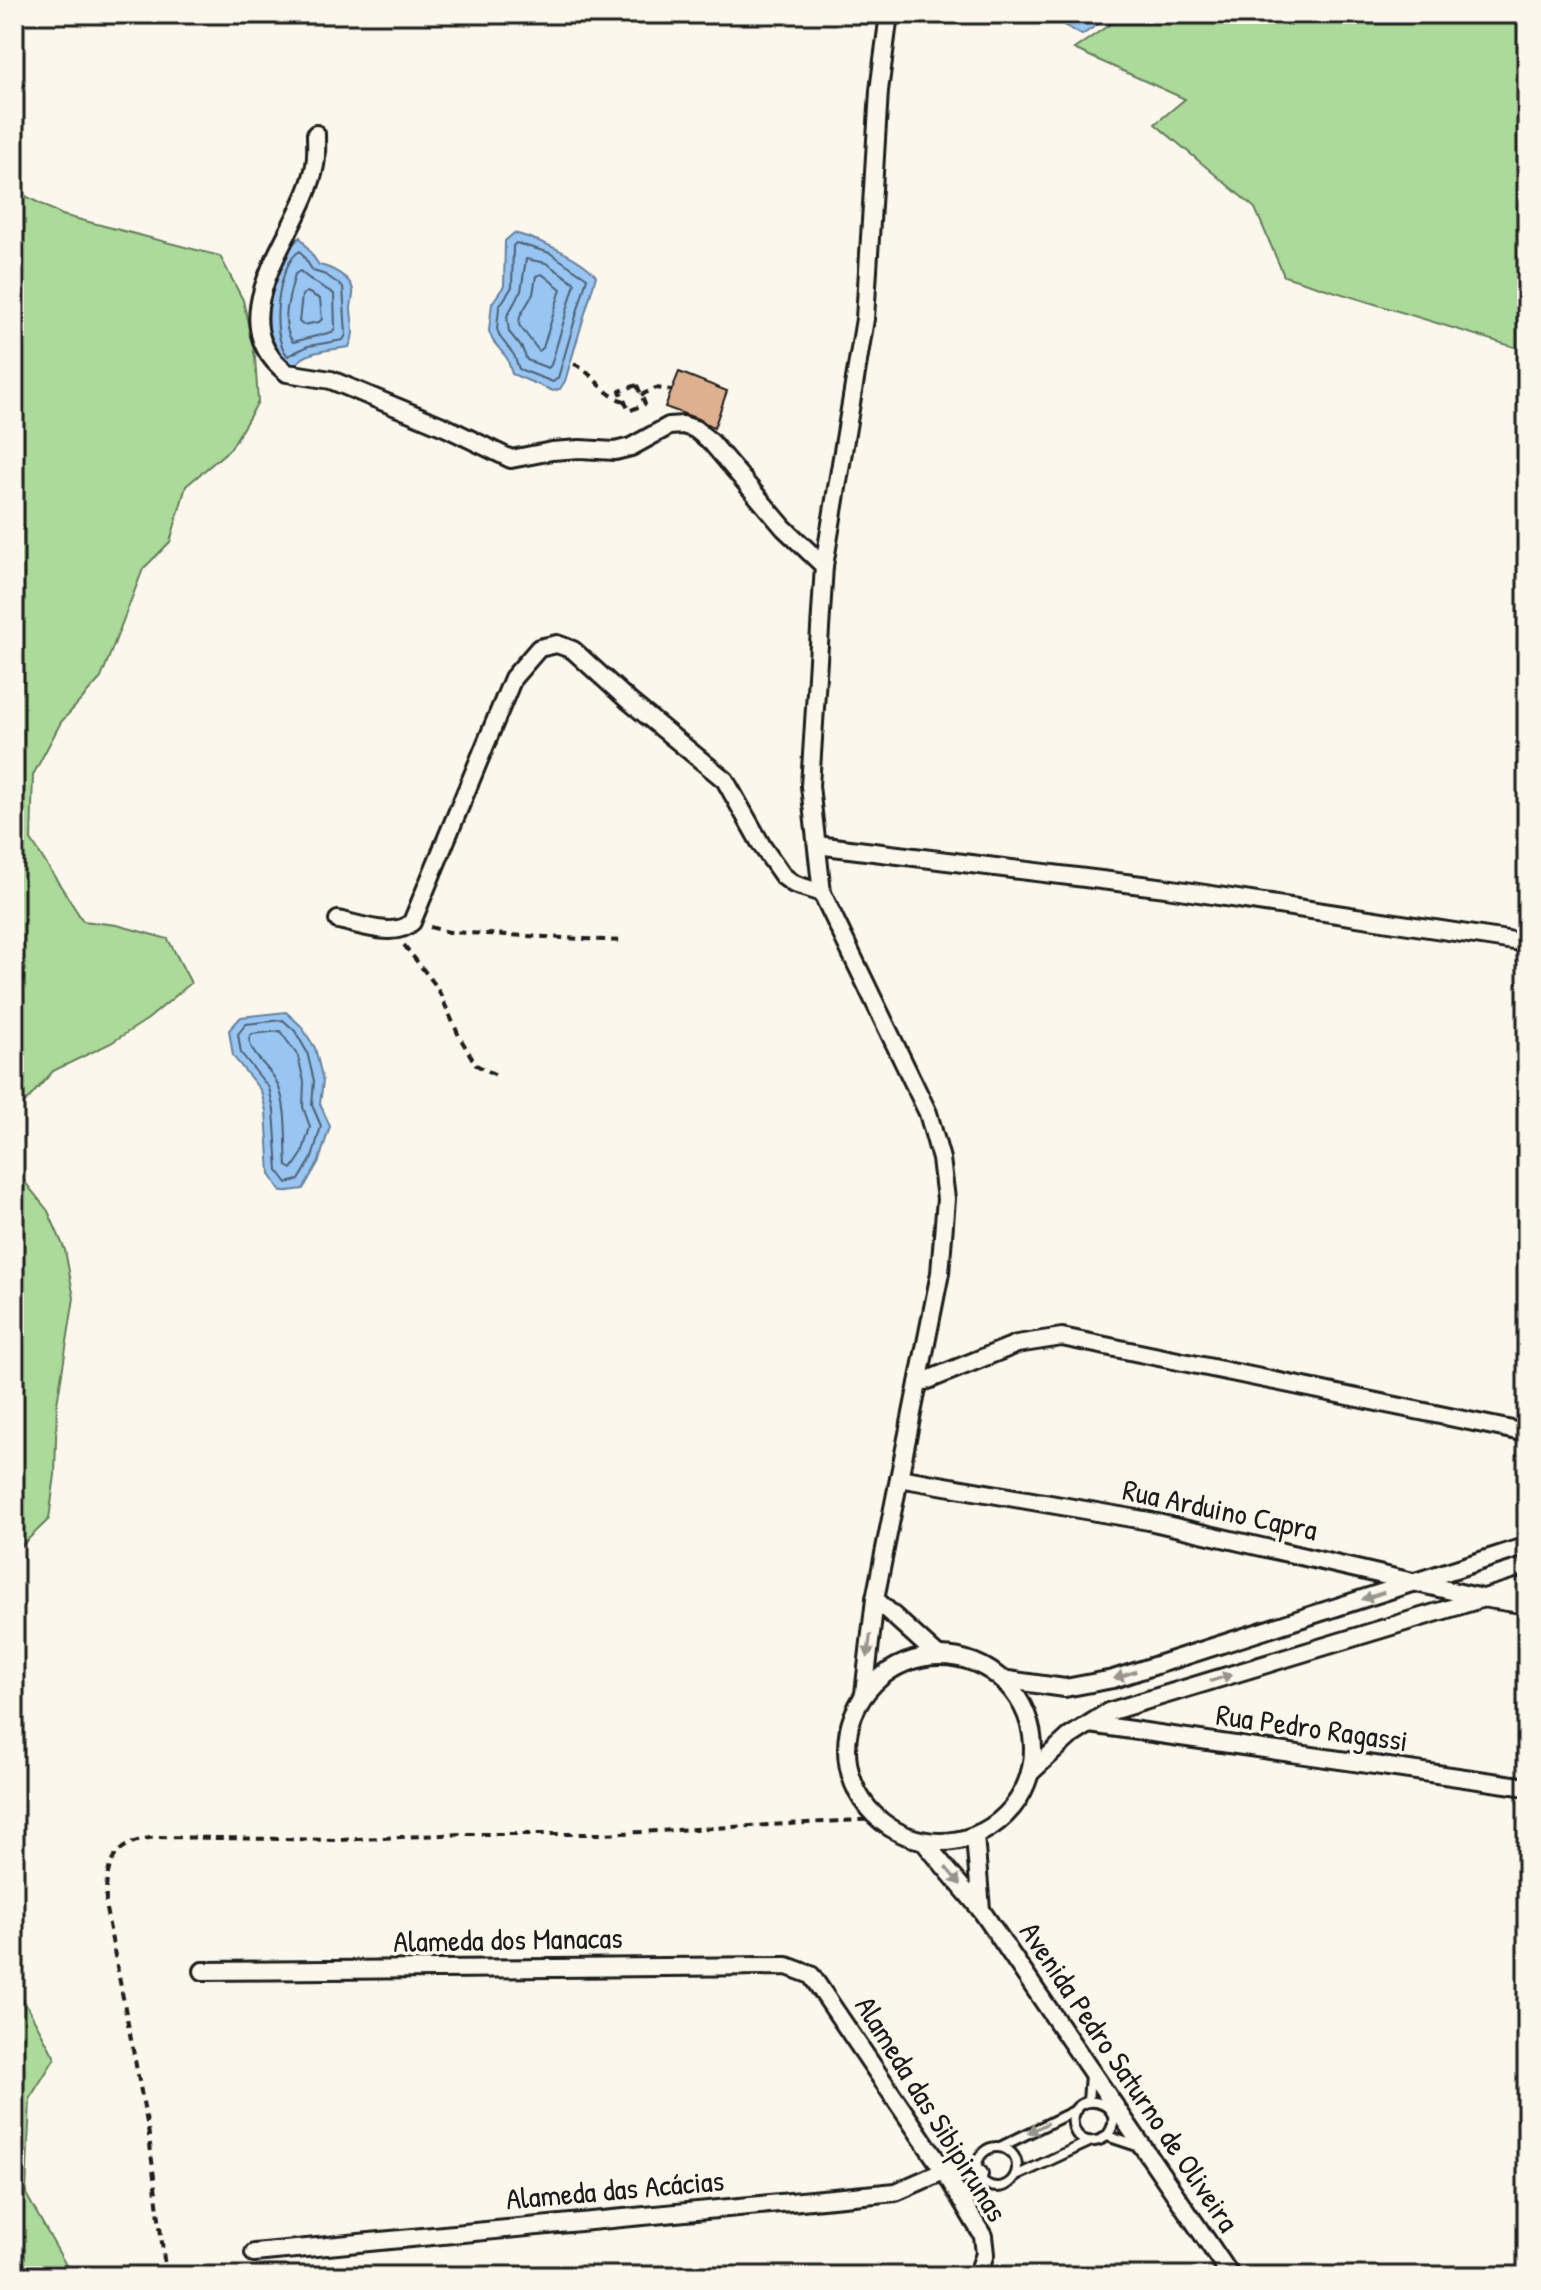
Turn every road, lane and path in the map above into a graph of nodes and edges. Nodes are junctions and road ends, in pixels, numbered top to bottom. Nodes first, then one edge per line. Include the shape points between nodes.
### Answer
1 (889, 14) edge
2 (316, 134) dead end
3 (574, 364) dead end
4 (672, 390) dead end
5 (641, 395) junction
6 (625, 401) junction
7 (824, 566) junction
8 (817, 845) junction
9 (822, 893) junction
10 (338, 920) dead end
11 (412, 922) junction
12 (393, 931) junction
13 (623, 941) dead end
14 (1527, 943) edge
15 (500, 1077) dead end
16 (918, 1384) junction
17 (1527, 1433) edge
18 (899, 1478) junction
19 (1527, 1546) edge
20 (1417, 1582) junction
21 (1527, 1585) edge
22 (1482, 1598) junction
23 (875, 1599) junction
24 (1527, 1605) edge
25 (938, 1656) junction
26 (1001, 1679) junction
27 (864, 1694) junction
28 (1090, 1724) junction
29 (1030, 1773) junction
30 (1527, 1787) edge
31 (878, 1819) junction
32 (975, 1836) junction
33 (924, 1842) junction
34 (981, 1910) junction
35 (203, 1971) dead end
36 (811, 1975) joint
37 (1091, 2069) junction
38 (1088, 2102) junction
39 (1076, 2109) junction
40 (1107, 2136) junction
41 (1089, 2142) junction
42 (1000, 2147) junction
43 (1143, 2148) junction
44 (944, 2171) junction
45 (979, 2174) junction
46 (1016, 2176) junction
47 (254, 2253) dead end
48 (166, 2276) edge
49 (977, 2276) edge
50 (1231, 2276) edge

1 - 7 street via 865,319
2 - 7 street via 315,167 267,276 258,314 266,352 282,369 331,380 511,459 552,451 615,451 669,426 695,429
3 - 6 path
4 - 5 path via 656,388
5 - 6 path via 645,404 629,411
5 - 6 path via 637,385 620,391
7 - 8 street via 810,786
8 - 9 street
8 - 14 street via 1166,888
9 - 11 street via 783,876 725,780 573,650 557,644 539,648 513,678
9 - 16 street via 928,1113 941,1159 946,1199 940,1273
10 - 12 street
11 - 12 street
11 - 13 path via 449,932
12 - 15 path via 437,987 476,1065
16 - 17 street via 1017,1344 1062,1337
16 - 18 street
18 - 20 street, Rua Arduino Capra via 1149,1521
18 - 23 street
19 - 20 street
20 - 22 street, Rua Arduino Capra
20 -> 26 street via 1113,1679 1065,1688
21 - 22 street
22 - 24 street, Rua Arduino Capra
28 -> 22 street via 1108,1712
23 - 25 street
23 -> 27 street
25 - 26 street via 971,1661
25 - 27 street via 904,1662
26 - 29 street via 1029,1722
27 - 31 street via 849,1725 847,1759 857,1792
28 - 29 street
28 - 30 street, Rua Pedro Ragassi
29 - 32 street via 1004,1817
31 - 33 street
31 - 48 path via 604,1834 339,1840 159,1837 122,1847 105,1879 106,1909 148,2128
32 - 33 street
32 - 34 street, Avenida Pedro Saturno de Oliveira
33 -> 34 street, Avenida Pedro Saturno de Oliveira
34 - 37 street, Avenida Pedro Saturno de Oliveira
35 - 36 street, Alameda dos Manacas via 787,1966
36 - 44 street, Alameda das Sibipirunas
37 - 38 lane
37 - 43 street, Avenida Pedro Saturno de Oliveira
38 - 39 lane
38 - 40 lane via 1102,2103 1111,2112 1113,2125
39 - 41 lane via 1074,2129
39 -> 42 lane
40 - 41 lane
40 - 43 lane
41 - 46 lane
42 - 45 lane via 981,2154
42 - 46 lane via 1015,2157
43 - 50 street, Avenida Pedro Saturno de Oliveira
44 - 45 street, Alameda das Acácias
44 - 47 street, Alameda das Acácias via 896,2192
44 - 49 street, Alameda das Sibipirunas via 983,2236 985,2254
45 - 46 lane via 987,2185 1000,2188

